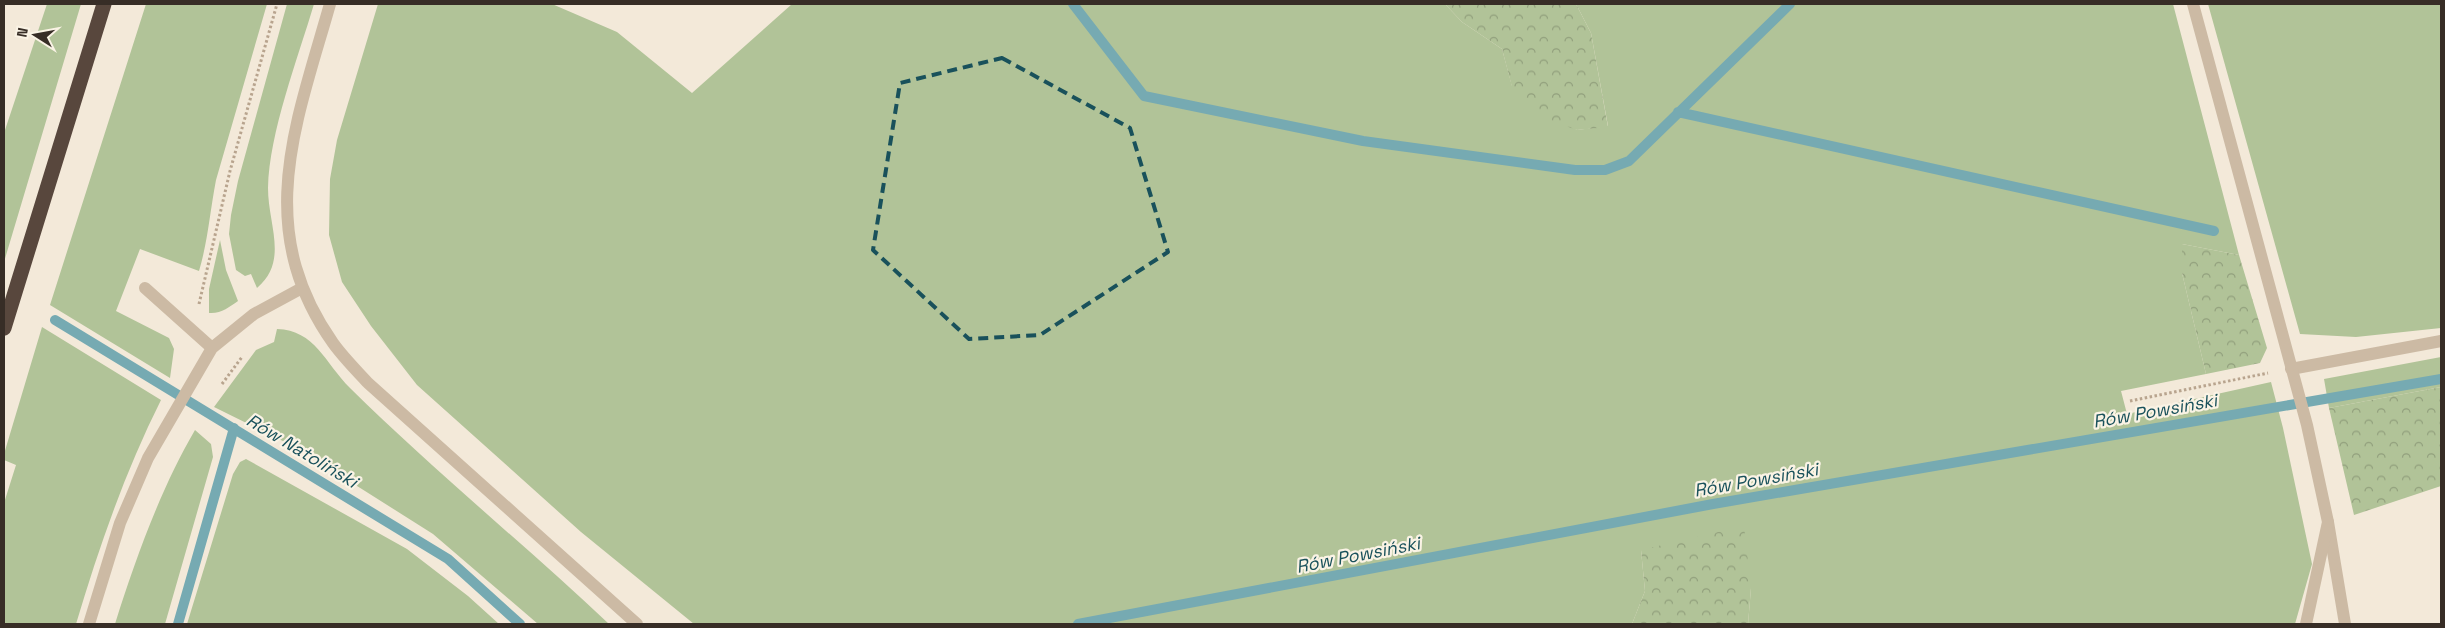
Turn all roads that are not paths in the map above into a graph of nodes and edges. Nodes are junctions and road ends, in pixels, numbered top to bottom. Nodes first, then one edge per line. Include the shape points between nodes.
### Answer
1 (104, 4) edge
2 (330, 4) edge
3 (2194, 4) edge
4 (145, 288) dead end
5 (302, 288) junction
6 (4, 328) edge
7 (2441, 341) edge
8 (212, 348) junction
9 (2293, 374) junction
10 (2328, 522) junction
11 (89, 624) edge
12 (637, 624) edge
13 (2306, 624) edge
14 (2345, 624) edge

1 - 6 highway
2 - 5 street via 292,140 288,169 287,221
3 - 9 street
4 - 8 street
5 - 8 street via 254,314
5 - 12 street via 333,344 368,383
7 - 9 street
8 - 11 street via 165,426 120,523
9 - 10 street
10 - 13 street
10 - 14 street

